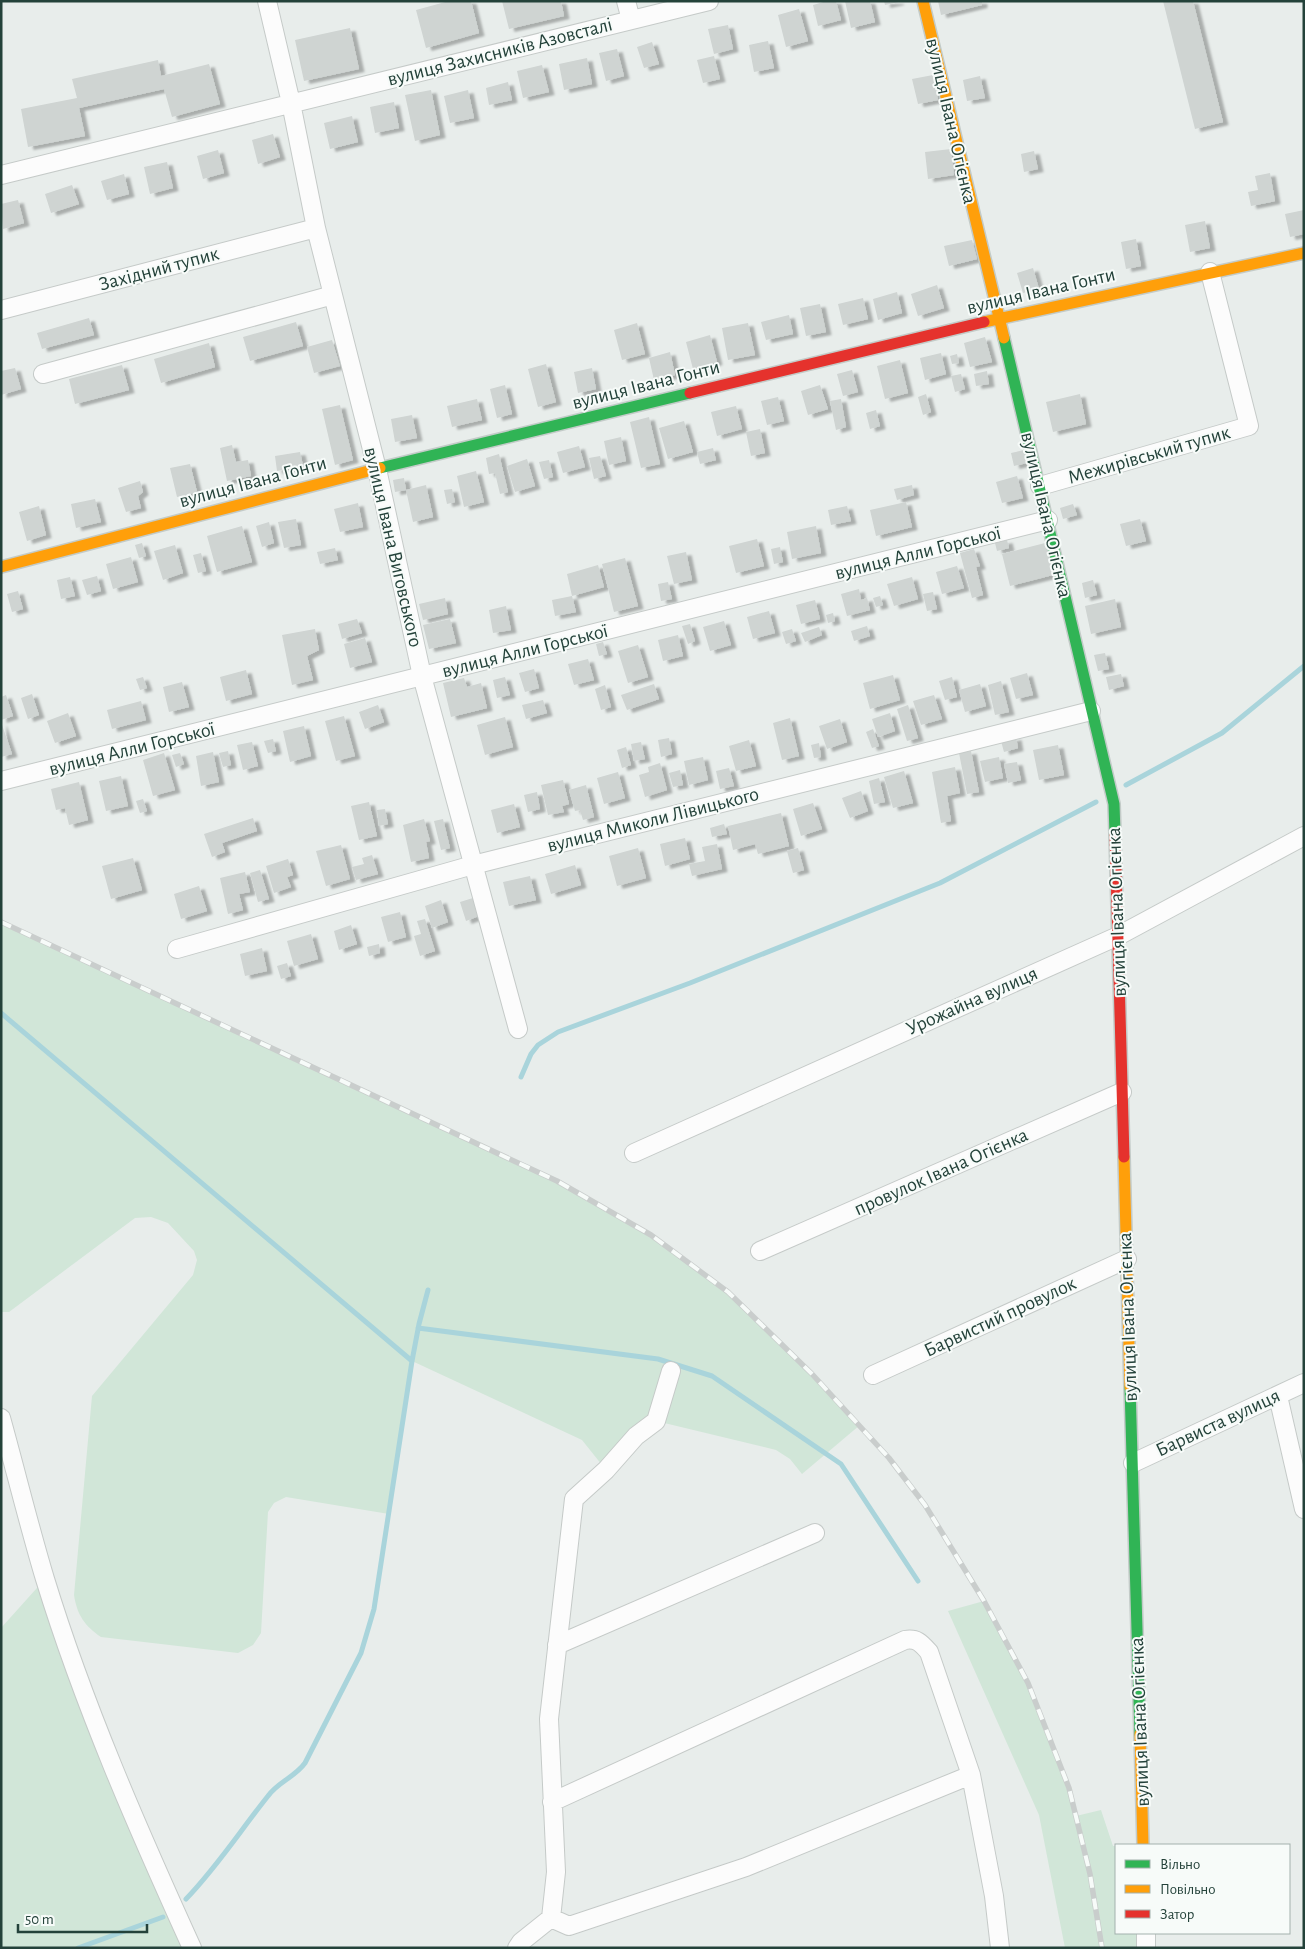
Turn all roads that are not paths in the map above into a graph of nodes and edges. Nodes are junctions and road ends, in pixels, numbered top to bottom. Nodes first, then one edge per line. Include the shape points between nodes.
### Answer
1 (267, 1) edge
2 (626, 1) edge
3 (709, 1) edge
4 (923, 1) edge
5 (630, 20) junction
6 (291, 103) junction
7 (1, 175) edge
8 (316, 228) junction
9 (1304, 253) edge
10 (1210, 272) junction
11 (333, 295) junction
12 (1, 310) edge
13 (998, 319) junction
14 (43, 374) dead end
15 (377, 469) junction
16 (1040, 486) junction
17 (1048, 520) junction
18 (1, 566) edge
19 (422, 676) junction
20 (1091, 711) junction
21 (1, 781) edge
22 (1304, 836) edge
23 (473, 865) junction
24 (1118, 936) junction
25 (177, 949) dead end
26 (518, 1029) dead end
27 (1122, 1092) junction
28 (634, 1153) dead end
29 (760, 1251) dead end
30 (1127, 1259) junction
31 (671, 1371) dead end
32 (873, 1375) dead end
33 (1304, 1383) edge
34 (1278, 1396) junction
35 (1, 1418) edge
36 (1133, 1463) junction
37 (1304, 1509) edge
38 (815, 1533) dead end
39 (557, 1645) junction
40 (971, 1776) junction
41 (552, 1802) junction
42 (1143, 1844) edge
43 (551, 1918) junction
44 (1146, 1934) edge
45 (192, 1948) edge
46 (517, 1948) edge
47 (1000, 1948) edge
48 (1146, 1948) edge

1 - 6 street
2 - 5 street
3 - 5 street, вулиця Захисників Азовсталі
4 - 13 street, вулиця Івана Огієнка
5 - 6 street, вулиця Захисників Азовсталі
6 - 7 street, вулиця Захисників Азовсталі
6 - 8 street, вулиця Івана Виговського
8 - 11 street, вулиця Івана Виговського
8 - 12 street, Західний тупик
9 - 10 street, вулиця Івана Гонти
10 - 13 street, вулиця Івана Гонти
10 - 16 street, Межирівський тупик via 1249,426
11 - 14 street
11 - 15 street, вулиця Івана Виговського
13 - 15 street, вулиця Івана Гонти
13 - 16 street, вулиця Івана Огієнка
15 - 18 street, вулиця Івана Гонти
15 - 19 street, вулиця Івана Виговського
16 - 17 street, вулиця Івана Огієнка
17 - 19 street, вулиця Алли Горської
17 - 20 street, вулиця Івана Огієнка
19 - 21 street, вулиця Алли Горської
19 - 23 street, вулиця Івана Виговського
20 - 23 street, вулиця Миколи Лівицького
20 - 24 street, вулиця Івана Огієнка via 1114,804
22 - 24 street, Урожайна вулиця
23 - 25 street, вулиця Миколи Лівицького
23 - 26 street, вулиця Івана Виговського
24 - 27 street, вулиця Івана Огієнка
24 - 28 street, Урожайна вулиця
27 - 29 street, провулок Івана Огієнка
27 - 30 street, вулиця Івана Огієнка
30 - 32 street, Барвистий провулок
30 - 36 street, вулиця Івана Огієнка
31 - 39 street via 656,1421 636,1436 606,1470 574,1498
33 - 34 street, Барвиста вулиця
34 - 36 street, Барвиста вулиця
34 - 37 street
35 - 45 street via 68,1650 122,1793
36 - 42 street, вулиця Івана Огієнка
38 - 39 street
39 - 41 street via 549,1719
40 - 41 street via 929,1652 913,1638
40 - 43 street via 746,1867 569,1926
40 - 47 street via 994,1896
41 - 43 street via 556,1872
43 - 46 street
44 - 48 street

